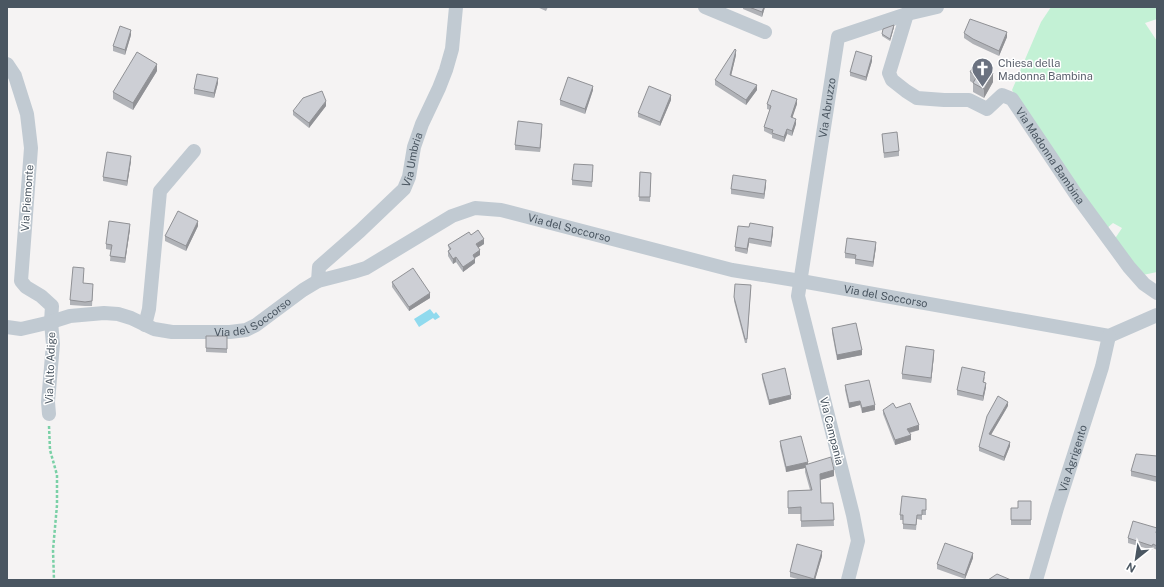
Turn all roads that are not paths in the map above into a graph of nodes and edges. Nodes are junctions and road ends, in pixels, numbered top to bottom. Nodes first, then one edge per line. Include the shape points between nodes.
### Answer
1 (456, 7) edge
2 (705, 7) edge
3 (938, 7) edge
4 (907, 14) junction
5 (765, 32) dead end
6 (7, 64) edge
7 (194, 151) dead end
8 (318, 281) junction
9 (801, 281) junction
10 (1157, 293) edge
11 (1157, 315) edge
12 (51, 322) junction
13 (145, 325) junction
14 (7, 327) edge
15 (1109, 336) junction
16 (49, 414) road end
17 (848, 580) edge
18 (1036, 580) edge

1 - 8 street, Via Umbria via 452,49 446,70 422,124 404,189 319,267
2 - 5 street
3 - 4 street, Via Abruzzo
4 - 9 street, Via Abruzzo via 838,37
4 - 10 street, Via Madonna Bambina via 890,73 892,80 917,98 968,100 987,109 1002,95 1012,99 1076,196 1129,267 1144,284
6 - 12 street, Via Piemonte via 15,76 27,114 31,148 21,281 26,288 52,306
7 - 13 street via 160,191 149,309
8 - 9 street, Via del Soccorso via 366,268 452,216 475,208 501,210 732,270
8 - 13 street, Via del Soccorso via 256,326 246,330 172,332
9 - 15 street, Via del Soccorso
9 - 17 street, Via Campania via 798,296 858,541
11 - 15 street
12 - 13 street, Via del Soccorso via 70,316 104,313 118,314
12 - 14 street, Via del Soccorso via 21,329
12 - 16 street, Via Alto Adige via 53,344
15 - 18 street, Via Agrigento via 1102,367

